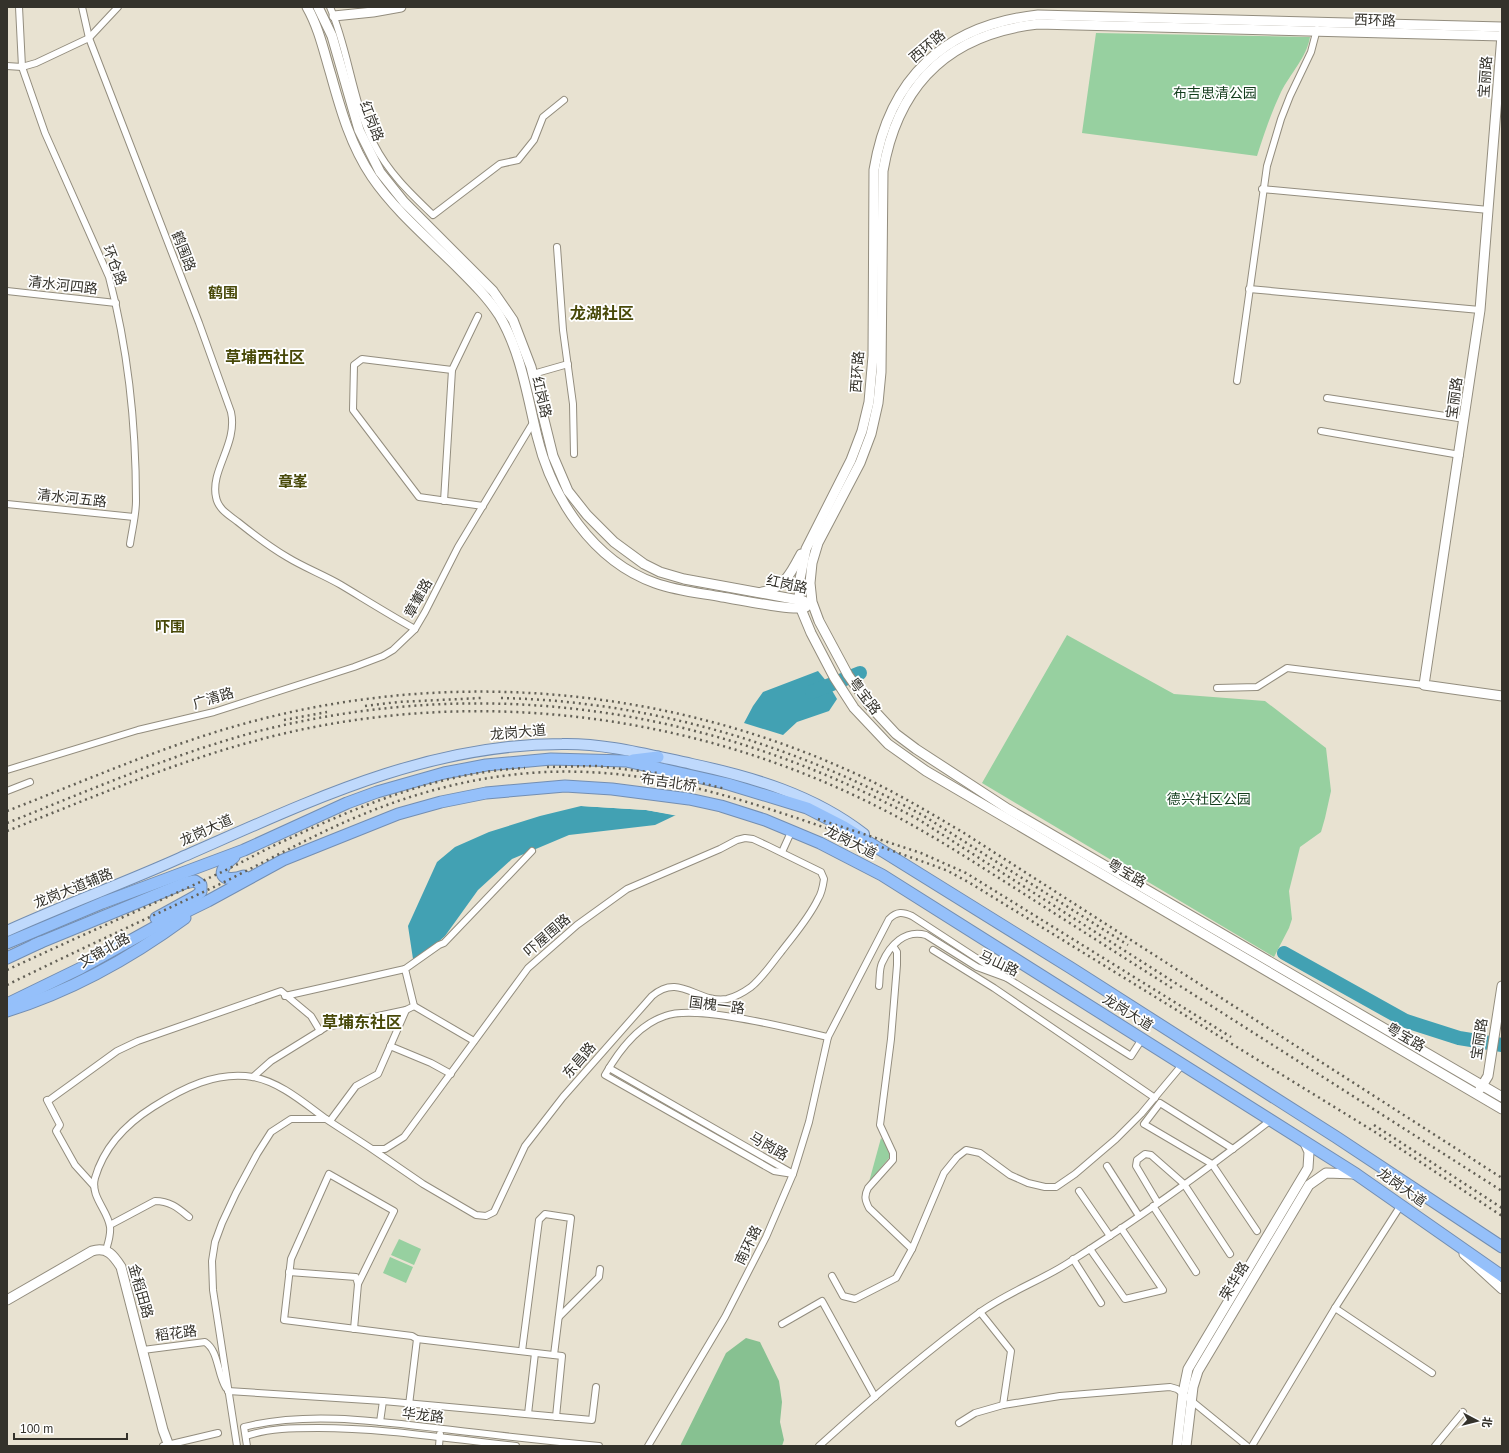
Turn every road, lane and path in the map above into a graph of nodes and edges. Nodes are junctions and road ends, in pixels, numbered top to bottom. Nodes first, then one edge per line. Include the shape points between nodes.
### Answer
1 (20, 7) edge
2 (82, 7) edge
3 (118, 7) edge
4 (307, 7) edge
5 (318, 7) edge
6 (401, 7) edge
7 (332, 11) edge
8 (1317, 28) junction
9 (1502, 34) edge
10 (89, 38) junction
11 (7, 66) edge
12 (22, 67) junction
13 (564, 100) dead end
14 (1262, 190) junction
15 (1489, 210) junction
16 (557, 247) dead end
17 (1249, 289) junction
18 (7, 291) edge
19 (116, 303) junction
20 (1480, 310) junction
21 (478, 316) dead end
22 (568, 364) junction
23 (452, 370) junction
24 (534, 374) junction
25 (1236, 381) dead end
26 (1326, 398) dead end
27 (1465, 419) junction
28 (534, 422) junction
29 (1321, 431) dead end
30 (574, 454) dead end
31 (1460, 454) junction
32 (444, 501) junction
33 (7, 504) edge
34 (219, 506) joint
35 (483, 506) junction
36 (134, 517) junction
37 (810, 539) junction
38 (130, 544) dead end
39 (756, 592) junction
40 (812, 602) junction
41 (800, 605) junction
42 (415, 629) junction
43 (1424, 685) junction
44 (1217, 688) dead end
45 (1502, 696) edge
46 (658, 757) junction
47 (626, 761) junction
48 (7, 770) edge
49 (674, 772) joint
50 (30, 782) dead end
51 (7, 791) edge
52 (750, 791) joint
53 (721, 806) joint
54 (792, 830) junction
55 (244, 850) junction
56 (532, 850) dead end
57 (782, 852) junction
58 (887, 853) junction
59 (266, 868) junction
60 (150, 871) joint
61 (186, 873) junction
62 (819, 899) joint
63 (208, 901) junction
64 (7, 931) edge
65 (7, 942) edge
66 (34, 945) junction
67 (893, 946) junction
68 (933, 950) dead end
69 (7, 958) edge
70 (405, 969) junction
71 (1006, 978) junction
72 (59, 979) junction
73 (879, 986) dead end
74 (1502, 986) edge
75 (285, 996) junction
76 (7, 1004) edge
77 (414, 1006) junction
78 (406, 1010) junction
79 (7, 1011) edge
80 (320, 1031) junction
81 (828, 1038) junction
82 (1142, 1039) junction
83 (474, 1041) junction
84 (390, 1046) junction
85 (1182, 1065) junction
86 (609, 1068) junction
87 (451, 1074) junction
88 (605, 1075) joint
89 (253, 1077) junction
90 (1482, 1085) junction
91 (1477, 1094) junction
92 (1502, 1097) edge
93 (1155, 1098) junction
94 (1502, 1109) edge
95 (328, 1120) junction
96 (1270, 1120) junction
97 (1304, 1141) junction
98 (372, 1149) junction
99 (1233, 1149) junction
100 (1212, 1164) junction
101 (1107, 1166) dead end
102 (793, 1174) junction
103 (1356, 1174) junction
104 (1184, 1184) junction
105 (94, 1186) junction
106 (1080, 1191) dead end
107 (1155, 1204) junction
108 (1401, 1205) junction
109 (1139, 1216) junction
110 (189, 1217) dead end
111 (110, 1225) junction
112 (1121, 1228) junction
113 (1436, 1229) junction
114 (1257, 1231) dead end
115 (1110, 1236) junction
116 (1501, 1245) edge
117 (1090, 1249) junction
118 (106, 1250) junction
119 (912, 1250) junction
120 (1230, 1254) dead end
121 (1073, 1259) junction
122 (600, 1268) dead end
123 (289, 1272) junction
124 (1196, 1272) dead end
125 (832, 1276) dead end
126 (1502, 1276) edge
127 (358, 1284) junction
128 (1502, 1289) edge
129 (7, 1300) edge
130 (1101, 1303) dead end
131 (1335, 1308) junction
132 (980, 1312) junction
133 (559, 1317) junction
134 (782, 1324) dead end
135 (354, 1329) junction
136 (417, 1339) junction
137 (143, 1350) junction
138 (522, 1351) junction
139 (536, 1353) junction
140 (554, 1355) junction
141 (1432, 1373) dead end
142 (596, 1387) dead end
143 (228, 1391) junction
144 (1183, 1393) junction
145 (875, 1397) junction
146 (1191, 1401) junction
147 (383, 1402) junction
148 (409, 1404) junction
149 (1003, 1405) junction
150 (1463, 1412) dead end
151 (528, 1414) junction
152 (556, 1417) junction
153 (380, 1422) junction
154 (959, 1423) dead end
155 (441, 1429) junction
156 (218, 1433) dead end
157 (246, 1436) junction
158 (440, 1438) junction
159 (166, 1445) edge
160 (237, 1446) edge
161 (247, 1446) edge
162 (439, 1446) edge
163 (516, 1446) edge
164 (599, 1446) edge
165 (648, 1446) edge
166 (819, 1446) edge
167 (1177, 1446) edge
168 (1186, 1446) edge
169 (1247, 1446) edge
170 (1252, 1446) edge
171 (1435, 1446) edge

1 - 12 street, 环仓路
2 - 10 street, 鹤围路
3 - 10 street
4 - 28 main road, 红岗路 via 318,32 345,122 360,158 387,196 493,306 516,351
5 - 24 main road, 红岗路 via 332,36 354,118 375,162 404,202 488,285 504,305 522,338
6 - 7 main road via 373,12
7 - 13 street via 359,104 374,145 395,176 433,215 500,164 518,160 534,140 543,117
8 - 9 main road, 西环路
8 - 14 street via 1311,52 1281,119
8 - 37 main road, 西环路 via 1038,15 1014,18 967,33 927,61 896,100 878,146 874,170 873,356 869,402 851,460
8 - 40 main road, 西环路 via 1038,24 1015,27 993,32 958,49 933,68 918,85 904,104 894,125 883,171 882,372 878,403 871,434 860,463 815,553 810,573
9 - 15 main road, 宝丽路
10 - 12 street
10 - 34 street, 鹤围路 via 231,412 232,436 216,488
11 - 12 street
12 - 19 street, 环仓路 via 45,133 109,277
14 - 15 street
14 - 17 street
15 - 20 main road, 宝丽路
16 - 22 street
17 - 20 street
17 - 25 street
18 - 19 street, 清水河四路
19 - 36 street, 环仓路 via 131,406 136,503
20 - 27 main road, 宝丽路
21 - 23 street
22 - 24 street
22 - 30 street via 573,404
23 - 32 street
23 - 32 street via 362,360 354,365 353,410 419,497
24 - 39 main road, 红岗路 via 549,446 557,468 576,503 601,531 634,557 660,572
26 - 27 street
27 - 31 main road, 宝丽路
28 - 35 street, 章輋路
28 - 41 main road, 红岗路 via 544,459 562,500 589,536 623,566 646,579 671,588
29 - 31 street
31 - 43 main road, 宝丽路
32 - 35 street
33 - 36 street, 清水河五路
34 - 42 street, 章輋路 via 254,535 287,557
35 - 42 street, 章輋路 via 458,547
36 - 38 street, 环仓路
37 - 39 main road via 793,570 781,585 770,591
37 - 41 main road, 西环路 via 801,569
39 - 41 main road, 红岗路
40 - 41 main road, 红岗路
40 - 90 main road, 粤宝路 via 819,621 856,686 869,705 896,734 1008,809
41 - 91 main road, 粤宝路 via 811,633 854,708 882,739 926,771
42 - 48 street, 广清路 via 393,650 354,667 214,712 138,730
43 - 44 street via 1287,668 1257,687
43 - 45 main road
46 - 47 highway
46 - 58 main road, 龙岗大道 via 719,770 805,798 843,818
46 - 60 main road, 龙岗大道 via 589,745 559,744 471,752 424,761 312,800
47 - 49 highway, 龙岗大道
47 - 55 highway, 龙岗大道 via 551,759 444,772 399,784 347,804
49 - 52 highway, 布吉北桥
50 - 51 street
52 - 58 highway, 龙岗大道 via 807,808
53 - 54 highway, 龙岗大道
53 - 59 highway, 布吉北桥 via 612,789 565,786 518,789 453,800 398,814
54 - 57 street
54 - 82 highway, 龙岗大道 via 882,876
55 - 59 highway via 223,866 223,876 235,880
55 - 61 highway, 龙岗大道
56 - 70 street via 444,943
57 - 62 street, 吓屋围路 via 821,872 824,878
57 - 83 street, 吓屋围路 via 745,838 627,889 577,925 528,968
58 - 116 highway, 龙岗大道 via 1336,1137
59 - 63 highway
60 - 64 main road, 龙岗大道辅路
61 - 65 highway via 102,903
61 - 66 highway
62 - 98 street, 东昌路 via 766,971 739,995 726,999 711,998 667,986 652,996 563,1096 525,1146 494,1212 486,1216 476,1215 423,1184
63 - 72 highway, 文锦北路 via 155,926
63 - 79 highway, 文锦北路 via 173,927 96,974
66 - 69 highway
66 - 72 highway via 185,883 195,881 201,885 201,892 196,896 119,939
67 - 71 street, 马山路 via 910,933 926,935 977,967
67 - 73 street, 马山路 via 882,964
67 - 119 street via 897,952 897,965 880,1125 893,1153 893,1160 865,1193 869,1208
68 - 93 street via 994,988
70 - 75 street
70 - 77 street
71 - 81 street, 南环路 via 905,912 894,914 866,962
71 - 82 street, 马山路 via 1131,1056
72 - 76 highway, 文锦北路
74 - 90 main road, 宝丽路 via 1488,1076
75 - 80 street via 311,1016
75 - 105 street via 281,991 138,1041 117,1051 47,1101 60,1125 56,1131 75,1165
77 - 78 street
77 - 83 street
78 - 80 street via 326,1027
78 - 84 street
80 - 89 street via 271,1061
81 - 86 street, 国槐一路 via 716,1015 685,1012 665,1016 649,1024 633,1038
81 - 102 street, 南环路 via 809,1122
82 - 85 highway, 龙岗大道
83 - 87 street, 吓屋围路
84 - 87 street
84 - 95 street via 378,1074 356,1086
85 - 93 street
85 - 96 highway, 龙岗大道
86 - 88 street, 国槐一路
86 - 102 street, 马岗路
87 - 98 street, 吓屋围路 via 404,1137 385,1149
88 - 102 street, 马岗路 via 774,1171
89 - 95 street via 291,1093
89 - 105 street via 208,1079 168,1097 144,1113 115,1139 104,1157
90 - 91 main road, 宝丽路
90 - 92 main road, 粤宝路
91 - 94 main road, 粤宝路
93 - 119 street via 1116,1139 1056,1187 1028,1184 1010,1175 980,1153 966,1150 944,1173
95 - 98 street
95 - 143 street via 290,1119 271,1132 222,1223 212,1261 213,1290
96 - 97 highway, 龙岗大道
96 - 99 street
97 - 103 highway, 龙岗大道
97 - 144 main road, 荣华路 via 1308,1152 1308,1168 1188,1369
99 - 100 street
99 - 100 street via 1160,1103 1144,1124
100 - 104 street
100 - 114 street
101 - 109 street
102 - 165 street, 南环路 via 769,1230 725,1317
103 - 108 highway, 龙岗大道
103 - 146 main road, 荣华路 via 1326,1173 1309,1185 1198,1371
104 - 107 street
104 - 107 street via 1151,1156 1145,1154 1137,1160 1136,1166
104 - 120 street
105 - 111 street
106 - 115 street
107 - 109 street
107 - 124 street
108 - 113 highway, 龙岗大道
108 - 131 street
109 - 112 street
110 - 111 street via 173,1204 155,1201
111 - 118 street
112 - 115 street
112 - 117 street via 1163,1290 1125,1299
113 - 126 highway, 龙岗大道
113 - 128 main road
115 - 117 street
117 - 121 street
118 - 129 main road via 92,1251
118 - 137 main road, 金稻田路 via 121,1267
119 - 125 street via 896,1278 855,1299 843,1296
121 - 130 street
121 - 132 street
122 - 133 street via 599,1277
123 - 127 street via 356,1277
123 - 127 street via 291,1259 329,1174 394,1211
123 - 135 street via 284,1320
127 - 135 street
131 - 141 street
131 - 170 street
132 - 145 street
132 - 149 street via 1011,1351
133 - 138 street via 571,1218 545,1214 539,1220
133 - 140 street
134 - 145 street via 822,1301
135 - 136 street via 412,1336
136 - 138 street
136 - 148 street
137 - 143 street, 稻花路 via 204,1342 210,1345 214,1353 222,1383
137 - 159 main road, 金稻田路
138 - 139 street
139 - 140 street
139 - 151 street
140 - 152 street via 562,1356
142 - 152 street via 592,1420
143 - 147 street
143 - 160 street
144 - 146 street
144 - 149 street via 1170,1387 1060,1396
144 - 167 main road, 荣华路
145 - 166 street
146 - 168 main road, 荣华路
146 - 169 street
147 - 148 street
147 - 153 street
148 - 151 street
149 - 154 street via 975,1413
150 - 171 street
151 - 152 street
153 - 155 street, 华龙路
153 - 157 street, 华龙路 via 263,1422 244,1427
155 - 158 street
155 - 164 street, 华龙路
156 - 159 street
157 - 158 street, 华龙路 via 286,1429 342,1428
157 - 161 street
158 - 162 street
158 - 163 street, 华龙路

